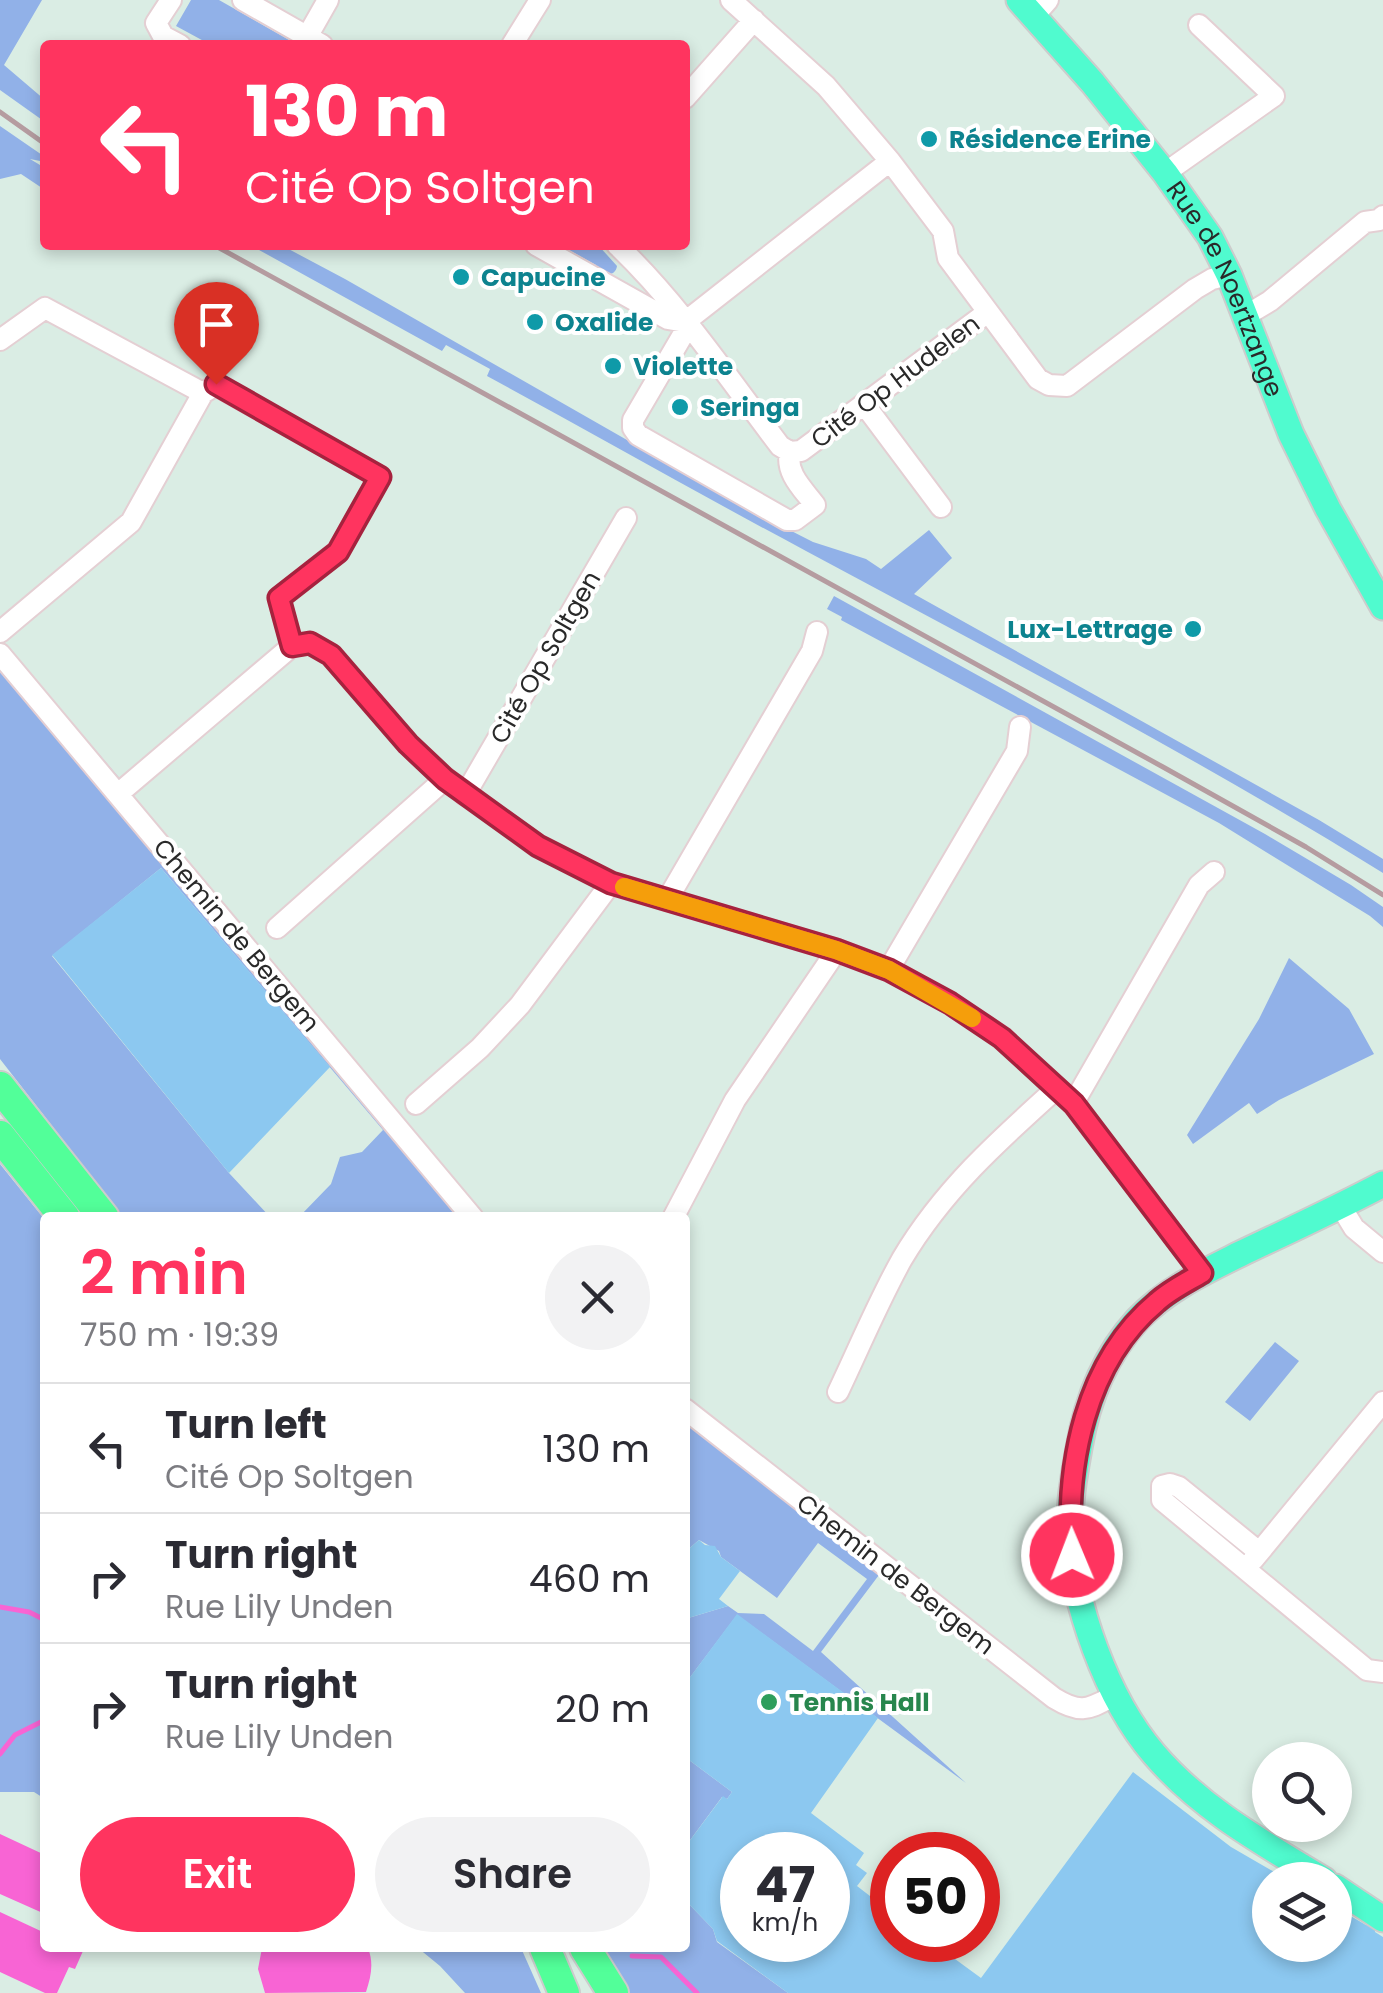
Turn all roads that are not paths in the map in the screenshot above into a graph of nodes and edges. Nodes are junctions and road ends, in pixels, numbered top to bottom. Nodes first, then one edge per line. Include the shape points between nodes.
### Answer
1 (171, 0) edge
2 (244, 0) edge
3 (328, 0) edge
4 (540, 0) edge
5 (732, 0) edge
6 (1033, 5) edge
7 (754, 20) junction
8 (1199, 25) dead end
9 (171, 40) edge
10 (312, 40) edge
11 (314, 40) edge
12 (515, 40) edge
13 (690, 92) edge
14 (890, 161) junction
15 (1165, 173) junction
16 (1383, 216) edge
17 (545, 250) edge
18 (622, 250) edge
19 (633, 260) junction
20 (1229, 276) junction
21 (613, 288) junction
22 (988, 312) junction
23 (1245, 316) junction
24 (686, 324) junction
25 (0, 340) edge
26 (203, 393) junction
27 (864, 404) junction
28 (790, 452) junction
29 (941, 507) dead end
30 (626, 518) dead end
31 (1383, 607) edge
32 (0, 632) edge
33 (817, 632) dead end
34 (292, 646) junction
35 (0, 654) edge
36 (1020, 727) dead end
37 (445, 779) junction
38 (118, 794) junction
39 (465, 795) junction
40 (1214, 872) dead end
41 (611, 883) junction
42 (667, 900) junction
43 (277, 928) dead end
44 (836, 950) junction
45 (889, 970) junction
46 (0, 1087) edge
47 (1057, 1088) junction
48 (416, 1104) dead end
49 (1074, 1104) junction
50 (0, 1136) edge
51 (1383, 1184) edge
52 (1340, 1205) junction
53 (60, 1212) edge
54 (99, 1212) edge
55 (468, 1212) edge
56 (676, 1212) edge
57 (1383, 1252) edge
58 (1202, 1273) junction
59 (838, 1392) dead end
60 (1383, 1402) edge
61 (690, 1412) edge
62 (1259, 1552) junction
63 (1245, 1570) junction
64 (1383, 1672) edge
65 (1116, 1696) junction
66 (1295, 1862) edge
67 (1352, 1898) edge
68 (1383, 1919) edge
69 (547, 1952) edge
70 (585, 1952) edge
71 (587, 1952) edge
72 (564, 1993) edge
73 (600, 1993) edge
74 (613, 1993) edge

1 - 9 street via 156,23
2 - 10 street
3 - 11 street
4 - 12 street
5 - 7 street, Cité Op Hudelen
6 - 15 main road, Rue de Noertzange
7 - 13 street
7 - 14 street, Cité Op Hudelen via 826,86
8 - 15 street via 1274,96
14 - 22 street, Cité Op Hudelen via 942,231 948,258
14 - 24 street
15 - 20 main road, Rue de Noertzange
16 - 23 street via 1364,222
17 - 21 street
18 - 19 street, Cité Op Hudelen
19 - 21 street
19 - 24 street, Cité Op Hudelen
20 - 22 street, Cité Op Hudelen via 1195,290 1066,386 1038,379
20 - 23 main road, Rue de Noertzange
21 - 24 street
22 - 27 street, Cité Op Hudelen
23 - 31 main road, Rue de Noertzange via 1292,434
24 - 28 street, Cité Op Hudelen
24 - 28 street via 632,428 796,520 815,505 791,472
25 - 26 street via 45,308
26 - 32 street via 131,522
26 - 34 street via 216,384 380,477 338,552 279,598
27 - 28 street, Cité Op Hudelen via 801,451
27 - 29 street
30 - 39 street, Cité Op Soltgen
33 - 42 street
34 - 37 street via 310,643 331,655
34 - 38 street
35 - 38 street, Chemin de Bergem
36 - 45 street via 1017,751
37 - 39 street
37 - 43 street
38 - 55 street, Chemin de Bergem
39 - 41 street via 538,846
40 - 49 street via 1200,885
41 - 42 street
41 - 48 street via 520,1005
42 - 44 street
44 - 45 street
44 - 56 street via 735,1100
45 - 47 street via 1002,1038
46 - 54 highway
47 - 49 street
47 - 59 street via 983,1154 938,1206 902,1259
49 - 58 street
50 - 53 highway
51 - 52 main road
52 - 57 street via 1354,1228
52 - 58 main road
58 - 65 main road via 1158,1300 1121,1340 1098,1379 1084,1423 1071,1493 1072,1555 1091,1637
60 - 62 street
61 - 65 street, Chemin de Bergem via 1054,1698 1072,1709
62 - 63 street
62 - 63 street via 1179,1487 1162,1486 1162,1500
63 - 64 street via 1367,1670
65 - 66 main road via 1179,1782
67 - 68 main road
69 - 72 highway
70 - 73 highway
71 - 74 highway

